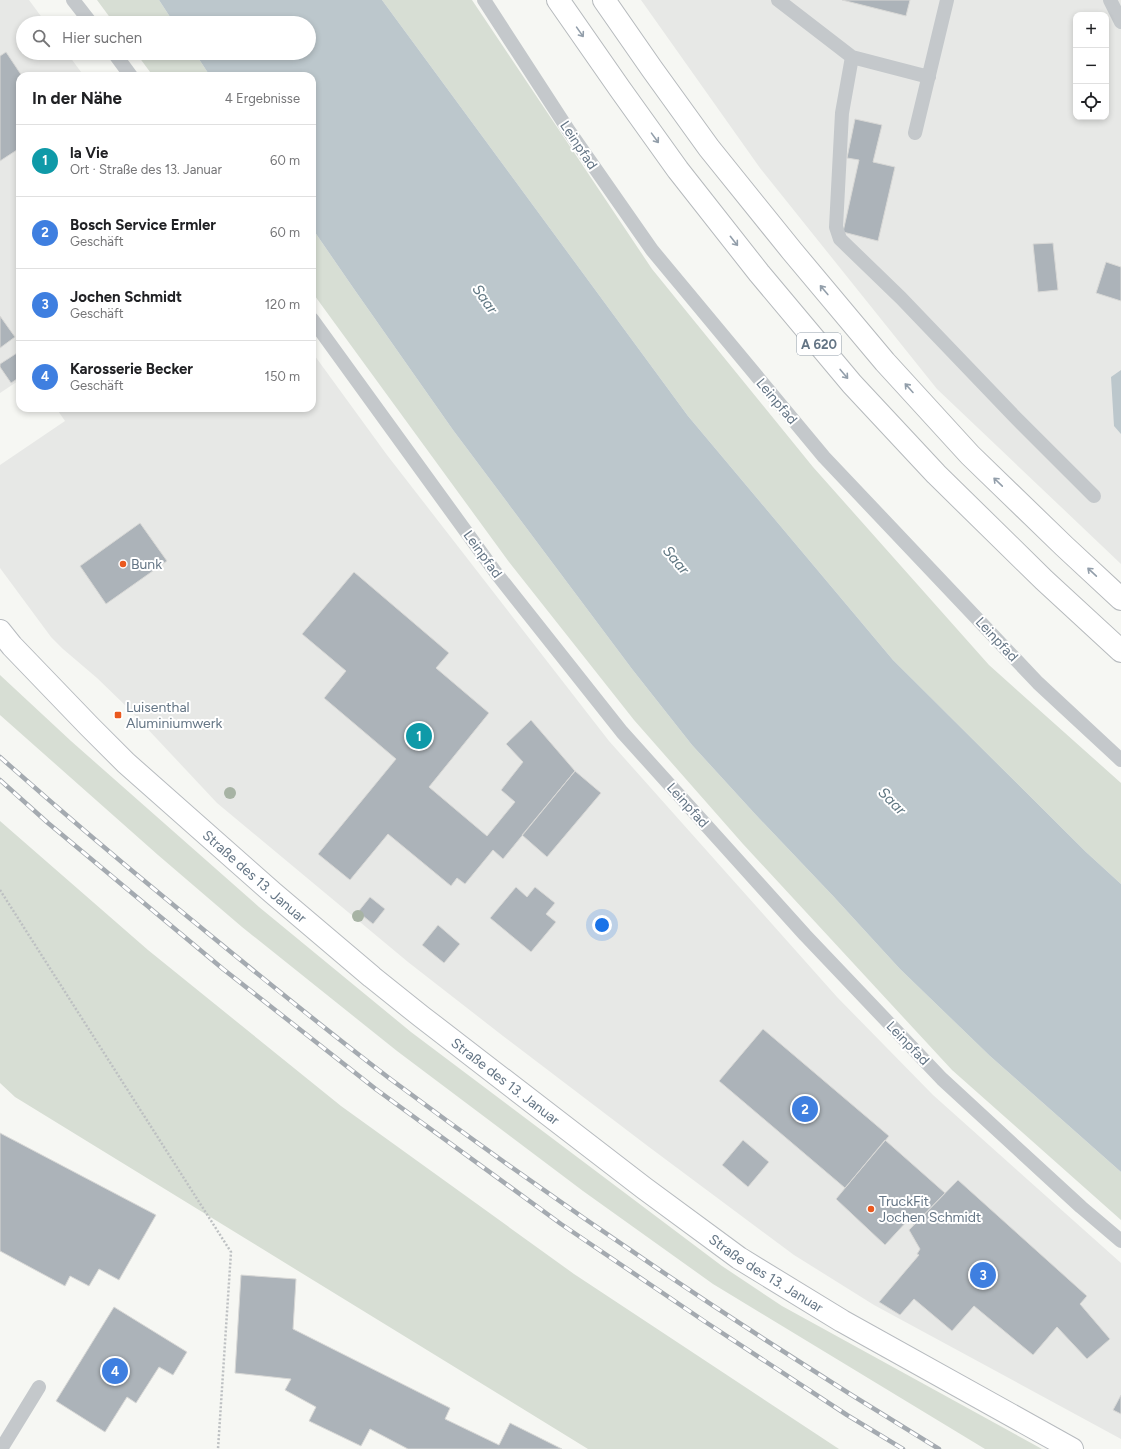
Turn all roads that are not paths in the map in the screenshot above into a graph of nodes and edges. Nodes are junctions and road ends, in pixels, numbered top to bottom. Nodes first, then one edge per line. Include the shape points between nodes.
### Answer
1 (73, 0) edge
2 (484, 0) edge
3 (558, 0) edge
4 (604, 0) edge
5 (778, 0) edge
6 (948, 0) edge
7 (1110, 0) edge
8 (86, 16) edge
9 (1121, 22) edge
10 (852, 57) junction
11 (119, 60) edge
12 (128, 72) edge
13 (929, 77) junction
14 (915, 133) dead end
15 (316, 324) edge
16 (1094, 496) dead end
17 (1121, 599) edge
18 (0, 631) edge
19 (1121, 651) edge
20 (1121, 760) edge
21 (1121, 1241) edge
22 (39, 1387) dead end
23 (0, 1449) edge
24 (1072, 1449) edge

1 - 8 lane
2 - 20 lane, Leinpfad via 569,131 652,250 814,445 1038,683
3 -> 19 main road, A 620 via 678,170 852,384 936,474
17 -> 4 main road, A 620 via 970,455 885,362 709,148
5 - 10 lane
6 - 13 lane
7 - 9 lane
10 - 13 lane
10 - 16 lane via 842,113 836,227 840,238
11 - 12 lane
13 - 14 lane
15 - 21 lane, Leinpfad via 496,573 622,732 805,935 942,1080
18 - 24 main road, Straße des 13. Januar via 78,715 126,762 273,893 422,1017 644,1188 739,1258 842,1321
22 - 23 lane

